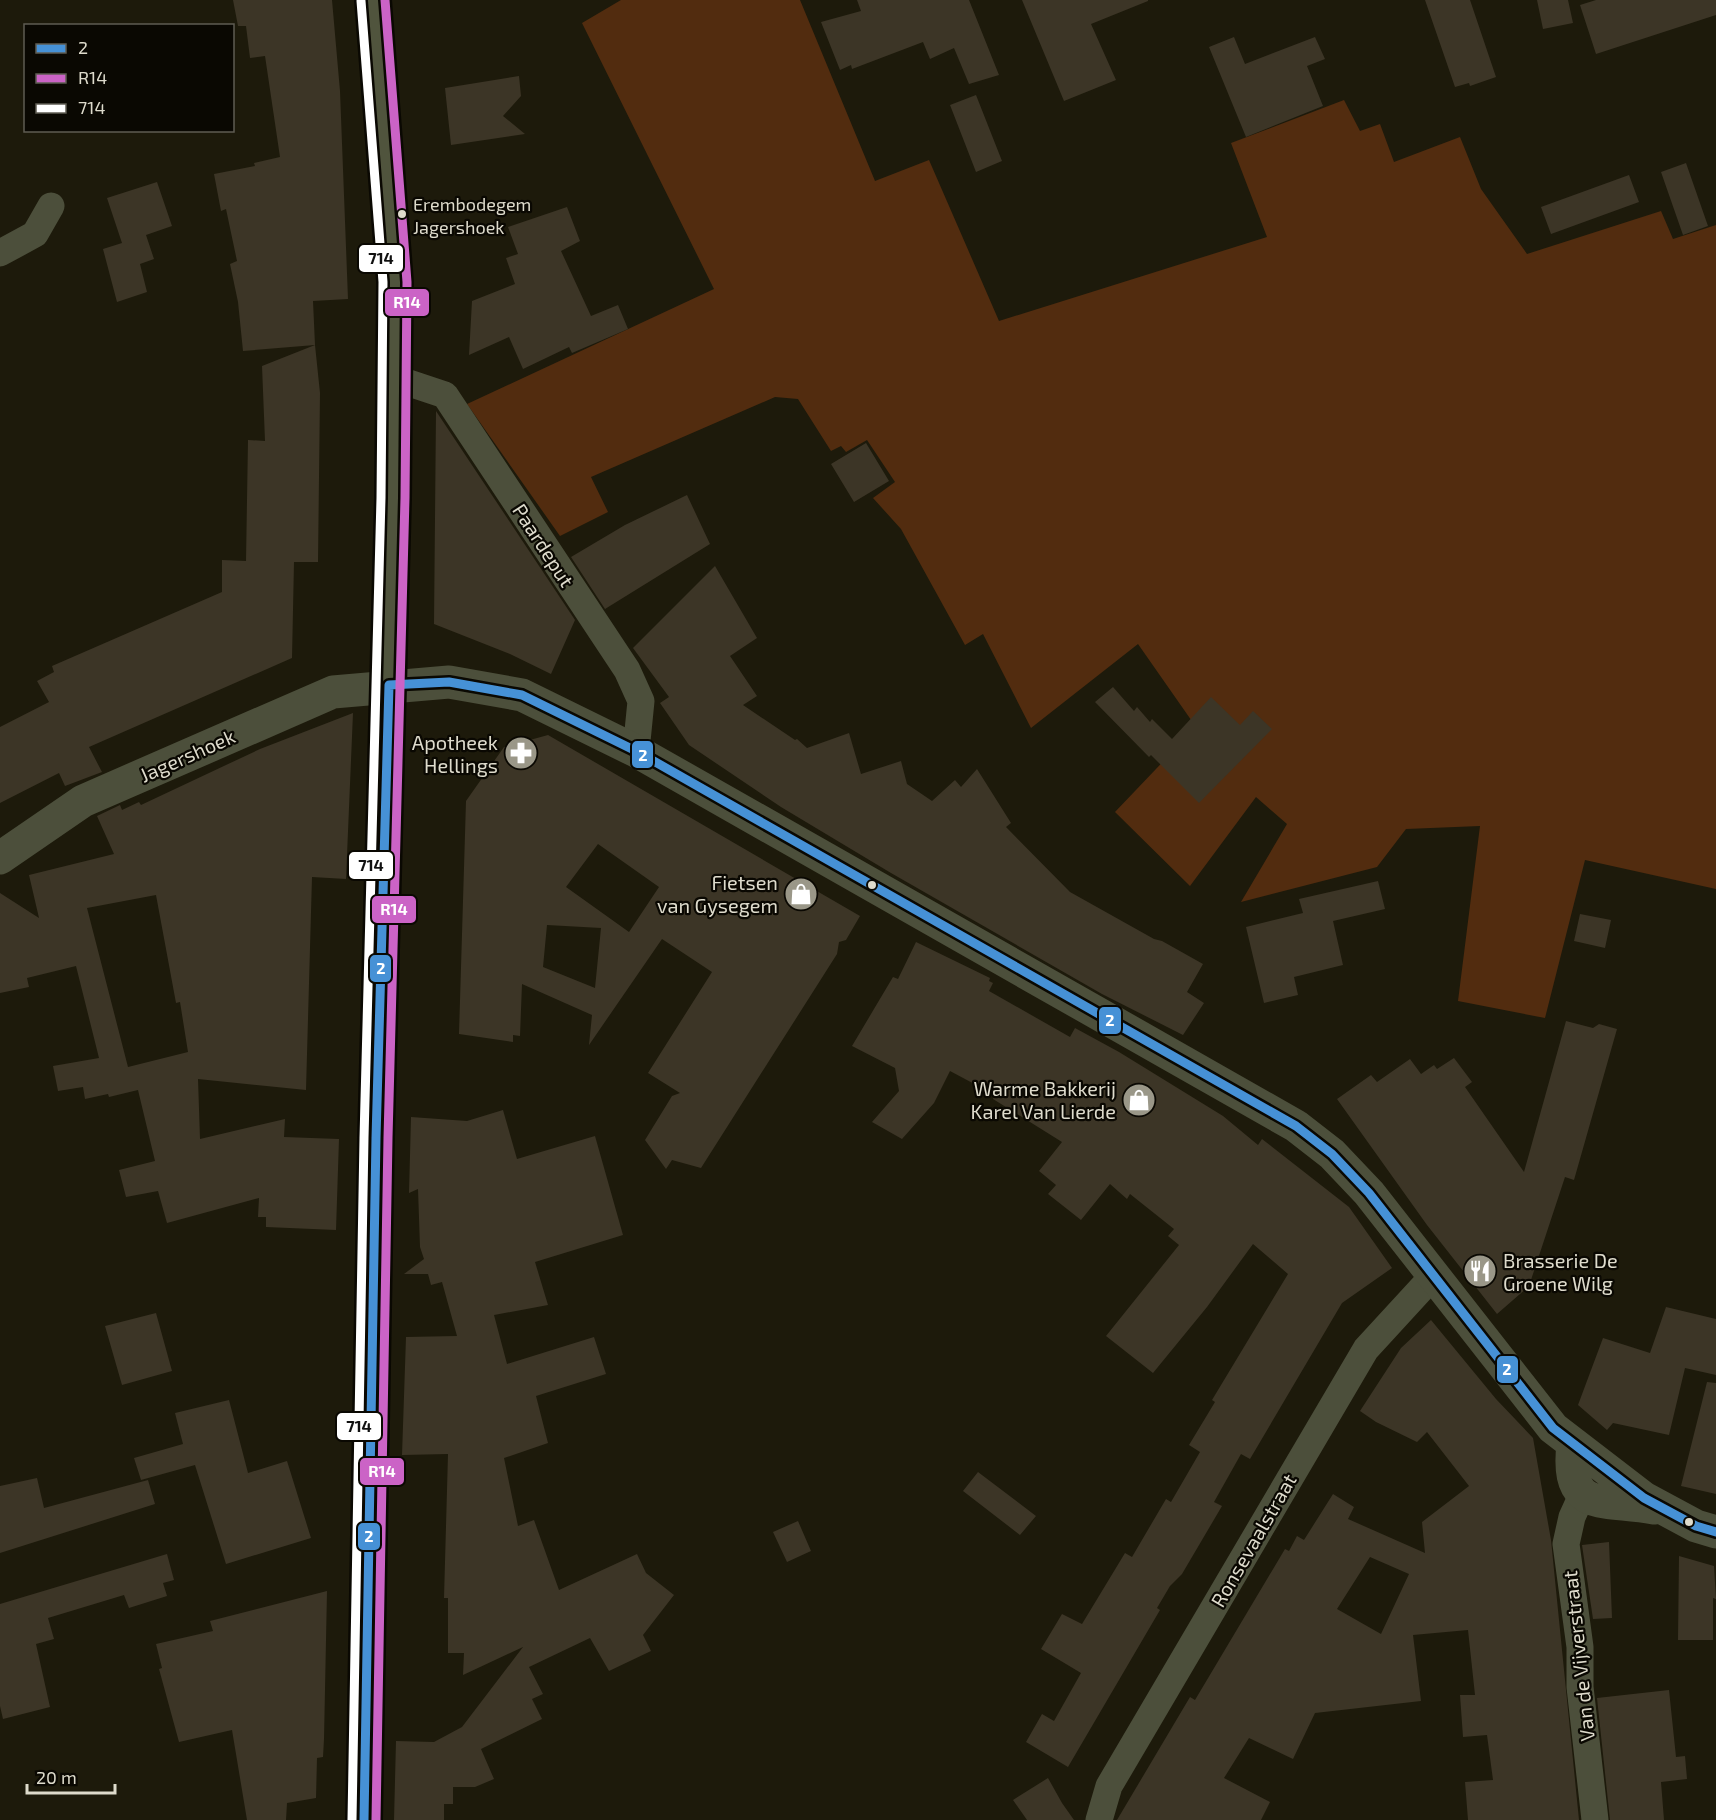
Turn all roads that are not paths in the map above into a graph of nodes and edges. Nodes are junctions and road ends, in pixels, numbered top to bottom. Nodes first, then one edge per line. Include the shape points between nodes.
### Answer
1 (372, 0) edge
2 (51, 206) dead end
3 (0, 253) edge
4 (394, 378) junction
5 (389, 685) junction
6 (636, 751) junction
7 (0, 858) edge
8 (1433, 1276) junction
9 (1573, 1444) junction
10 (1582, 1495) junction
11 (1668, 1511) junction
12 (1716, 1532) edge
13 (364, 1820) edge
14 (1099, 1820) edge
15 (1595, 1820) edge

1 - 4 main road via 395,282
2 - 3 street via 35,234
4 - 5 main road
4 - 6 street, Paardeput via 446,395 627,670 641,701
5 - 6 street, Jagershoek via 449,682 522,695
5 - 7 street, Jagershoek via 333,692 83,801
5 - 13 main road via 376,1138
6 - 8 street, Jagershoek via 1296,1126 1332,1154 1369,1194
8 - 9 street, Jagershoek via 1553,1428
8 - 14 street, Ronsevaalstraat via 1366,1349 1109,1786
9 - 10 street via 1572,1481
9 - 11 street, Jagershoek via 1644,1498
10 - 11 street
10 - 15 street, Van de Vijverstraat via 1566,1544
11 - 12 street, Jagershoek

